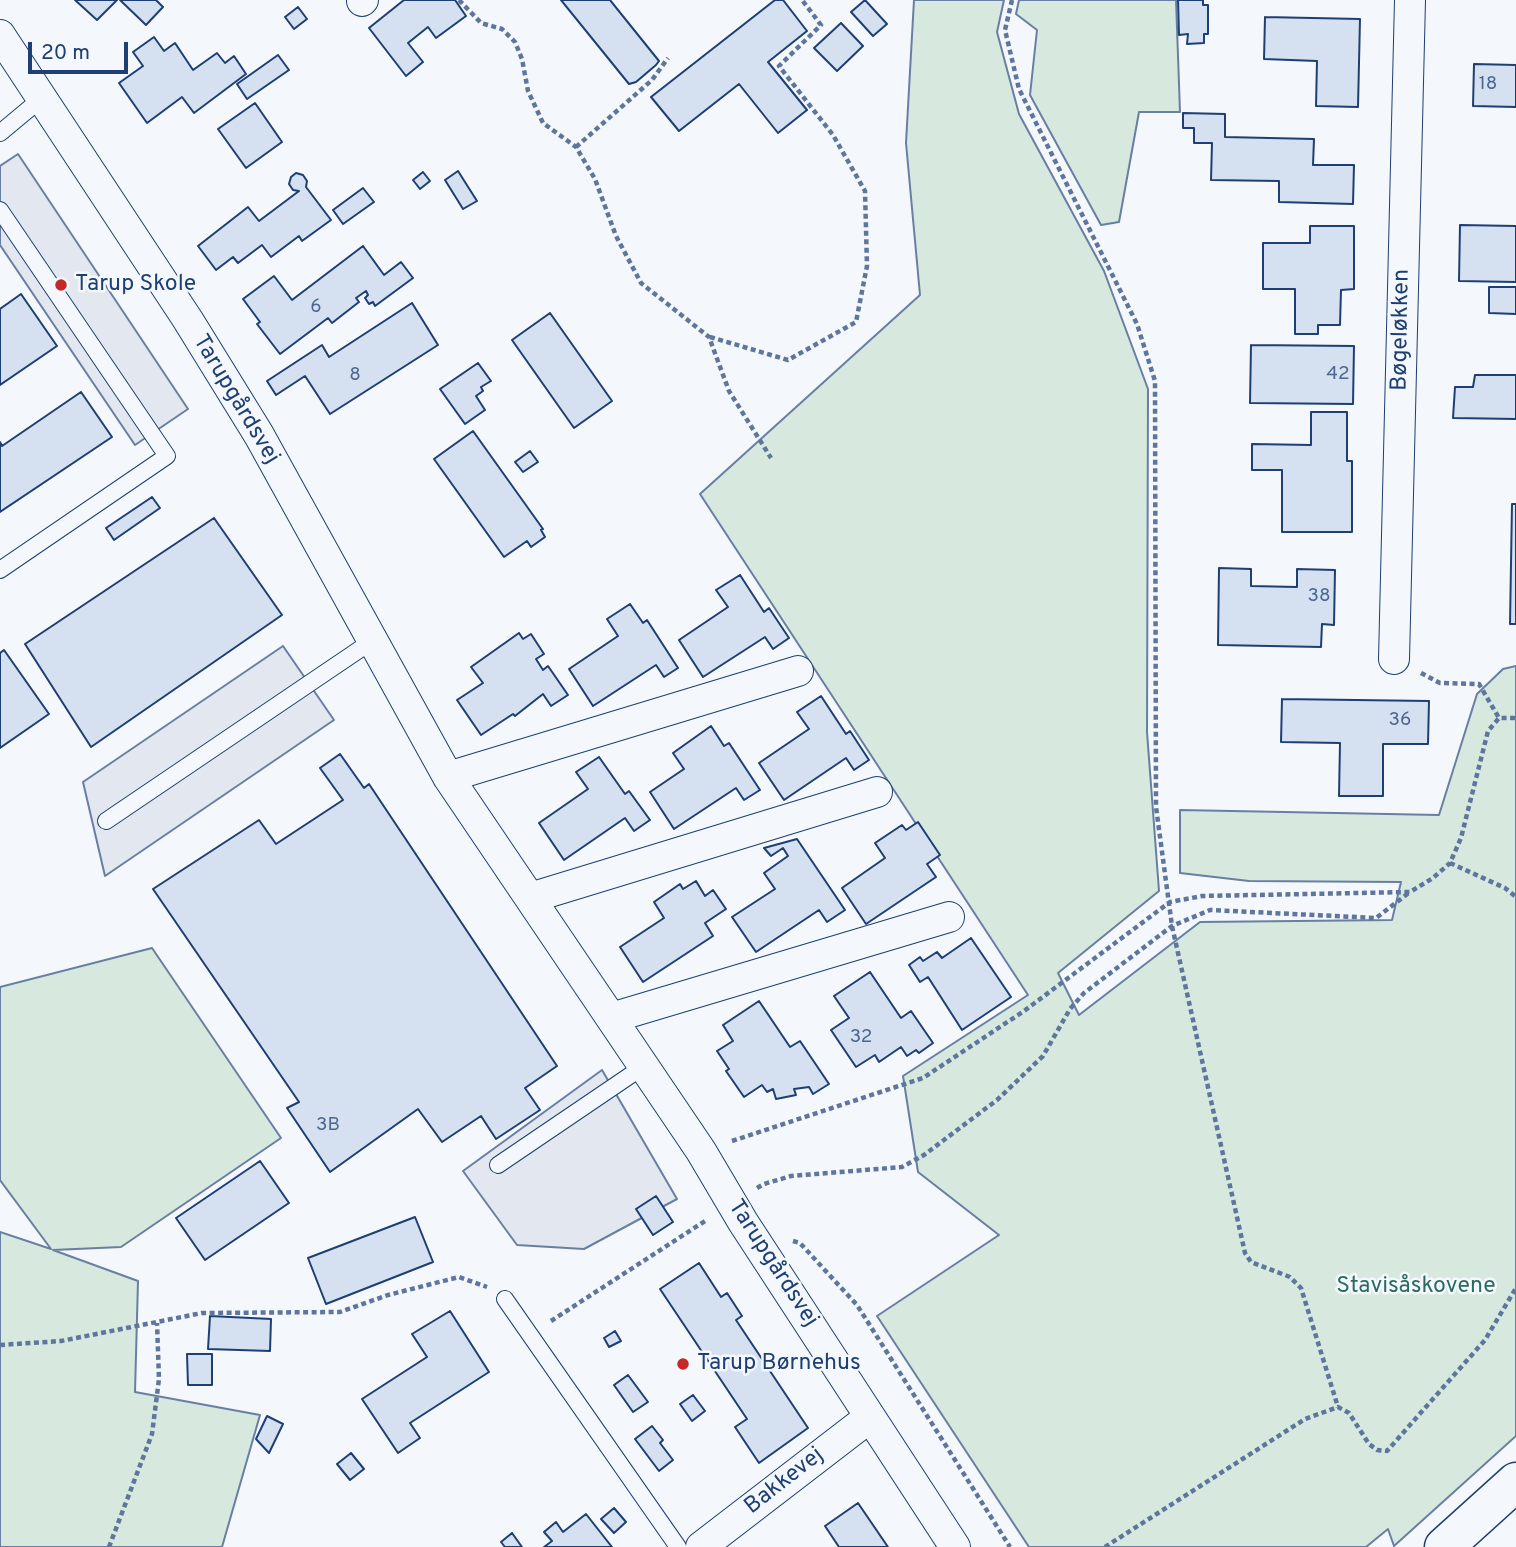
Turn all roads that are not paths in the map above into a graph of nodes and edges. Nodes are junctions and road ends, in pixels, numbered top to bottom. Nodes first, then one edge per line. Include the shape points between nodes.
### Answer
1 (1410, 0) edge
2 (0, 36) edge
3 (42, 98) junction
4 (0, 133) edge
5 (0, 209) edge
6 (0, 570) edge
7 (372, 641) junction
8 (1394, 660) road end
9 (798, 671) dead end
10 (448, 777) junction
11 (877, 792) dead end
12 (106, 821) dead end
13 (530, 898) junction
14 (949, 917) dead end
15 (611, 1018) junction
16 (643, 1066) junction
17 (498, 1165) dead end
18 (505, 1299) road end
19 (870, 1417) junction
20 (1516, 1482) edge
21 (678, 1547) edge
22 (701, 1547) edge
23 (955, 1547) edge
24 (1444, 1547) edge

1 - 8 street, Bøgeløkken
2 - 3 street, Tarupgårdsvej
3 - 4 lane
3 - 7 street, Tarupgårdsvej via 259,435
5 - 6 lane via 167,456
7 - 10 street, Tarupgårdsvej
7 - 12 lane
9 - 10 street
10 - 13 street, Tarupgårdsvej
11 - 13 street
13 - 15 street, Tarupgårdsvej
14 - 15 street
15 - 16 street, Tarupgårdsvej
16 - 17 lane
16 - 19 street, Tarupgårdsvej
18 - 21 lane
19 - 22 street, Bakkevej
19 - 23 street, Tarupgårdsvej
20 - 24 street

